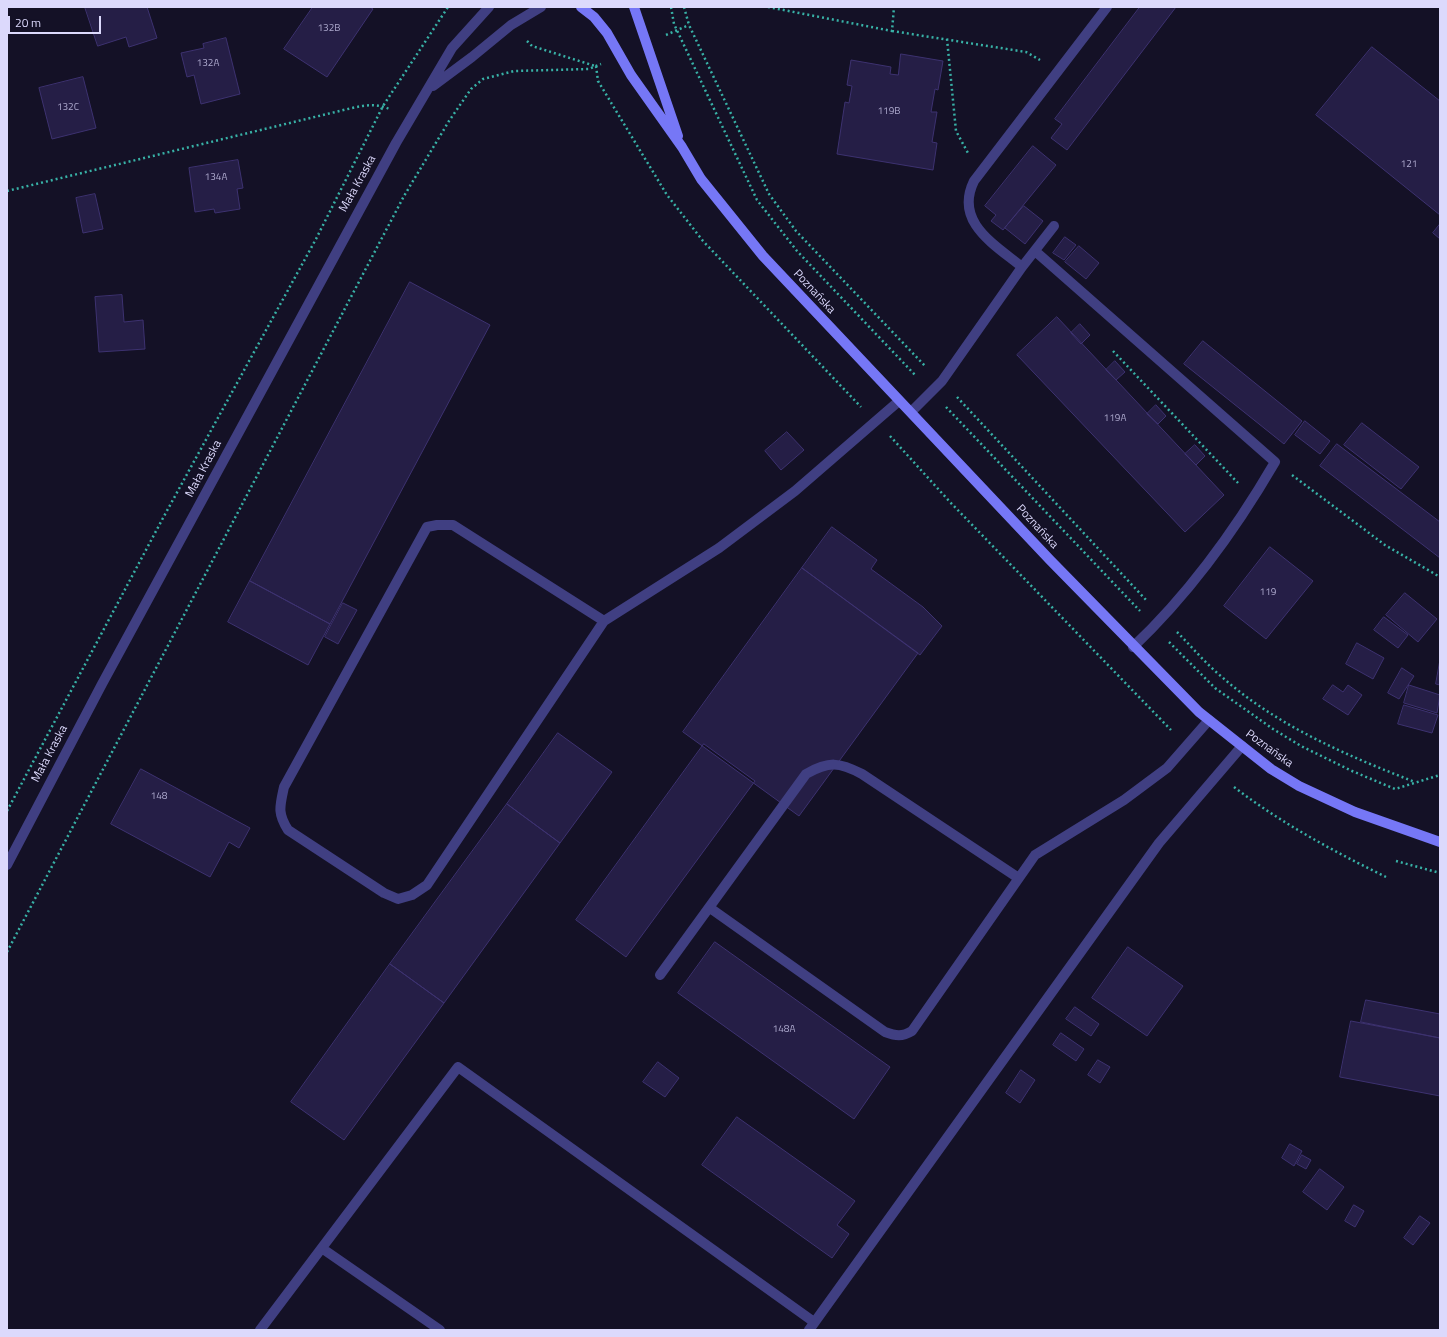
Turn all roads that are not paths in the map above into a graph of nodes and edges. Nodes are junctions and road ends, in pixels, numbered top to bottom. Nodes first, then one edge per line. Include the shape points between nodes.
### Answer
1 (489, 7) edge
2 (541, 7) edge
3 (581, 7) edge
4 (634, 7) edge
5 (1107, 7) edge
6 (429, 88) junction
7 (682, 147) junction
8 (1054, 226) dead end
9 (1035, 250) junction
10 (1022, 267) junction
11 (899, 401) junction
12 (911, 412) junction
13 (604, 621) junction
14 (1133, 646) junction
15 (1209, 720) junction
16 (1242, 746) junction
17 (1440, 842) edge
18 (7, 865) edge
19 (1017, 877) junction
20 (710, 908) junction
21 (660, 975) dead end
22 (323, 1248) junction
23 (811, 1326) edge
24 (260, 1330) edge
25 (440, 1330) edge

1 - 6 street, Mała Kraska via 452,48
2 - 6 street, Mała Kraska via 511,25
3 - 7 main road, Poznańska via 594,17 607,33 631,75
4 - 7 main road, Poznańska
5 - 10 street via 979,174 968,193 968,206 972,218 989,240
6 - 18 street, Mała Kraska via 359,209
7 - 11 main road, Poznańska via 701,179 763,256
8 - 9 street
9 - 10 street
9 - 14 street via 1275,462 1236,526 1163,618
10 - 12 street via 942,381
11 - 12 main road, Poznańska
11 - 13 street via 795,491 719,548
12 - 14 main road, Poznańska
13 - 13 street via 427,885 412,895 398,899 384,893 288,830 280,817 284,787 427,528 453,525
14 - 15 main road, Poznańska
15 - 16 main road, Poznańska
15 - 19 street via 1167,768 1124,800 1034,855
16 - 17 main road, Poznańska via 1271,769 1323,799 1390,826
16 - 23 street via 1159,843
19 - 20 street via 862,774 846,766 831,764 806,774
19 - 20 street via 912,1031 897,1036 885,1032
20 - 21 street
22 - 23 street via 458,1067
22 - 24 street
22 - 25 street

